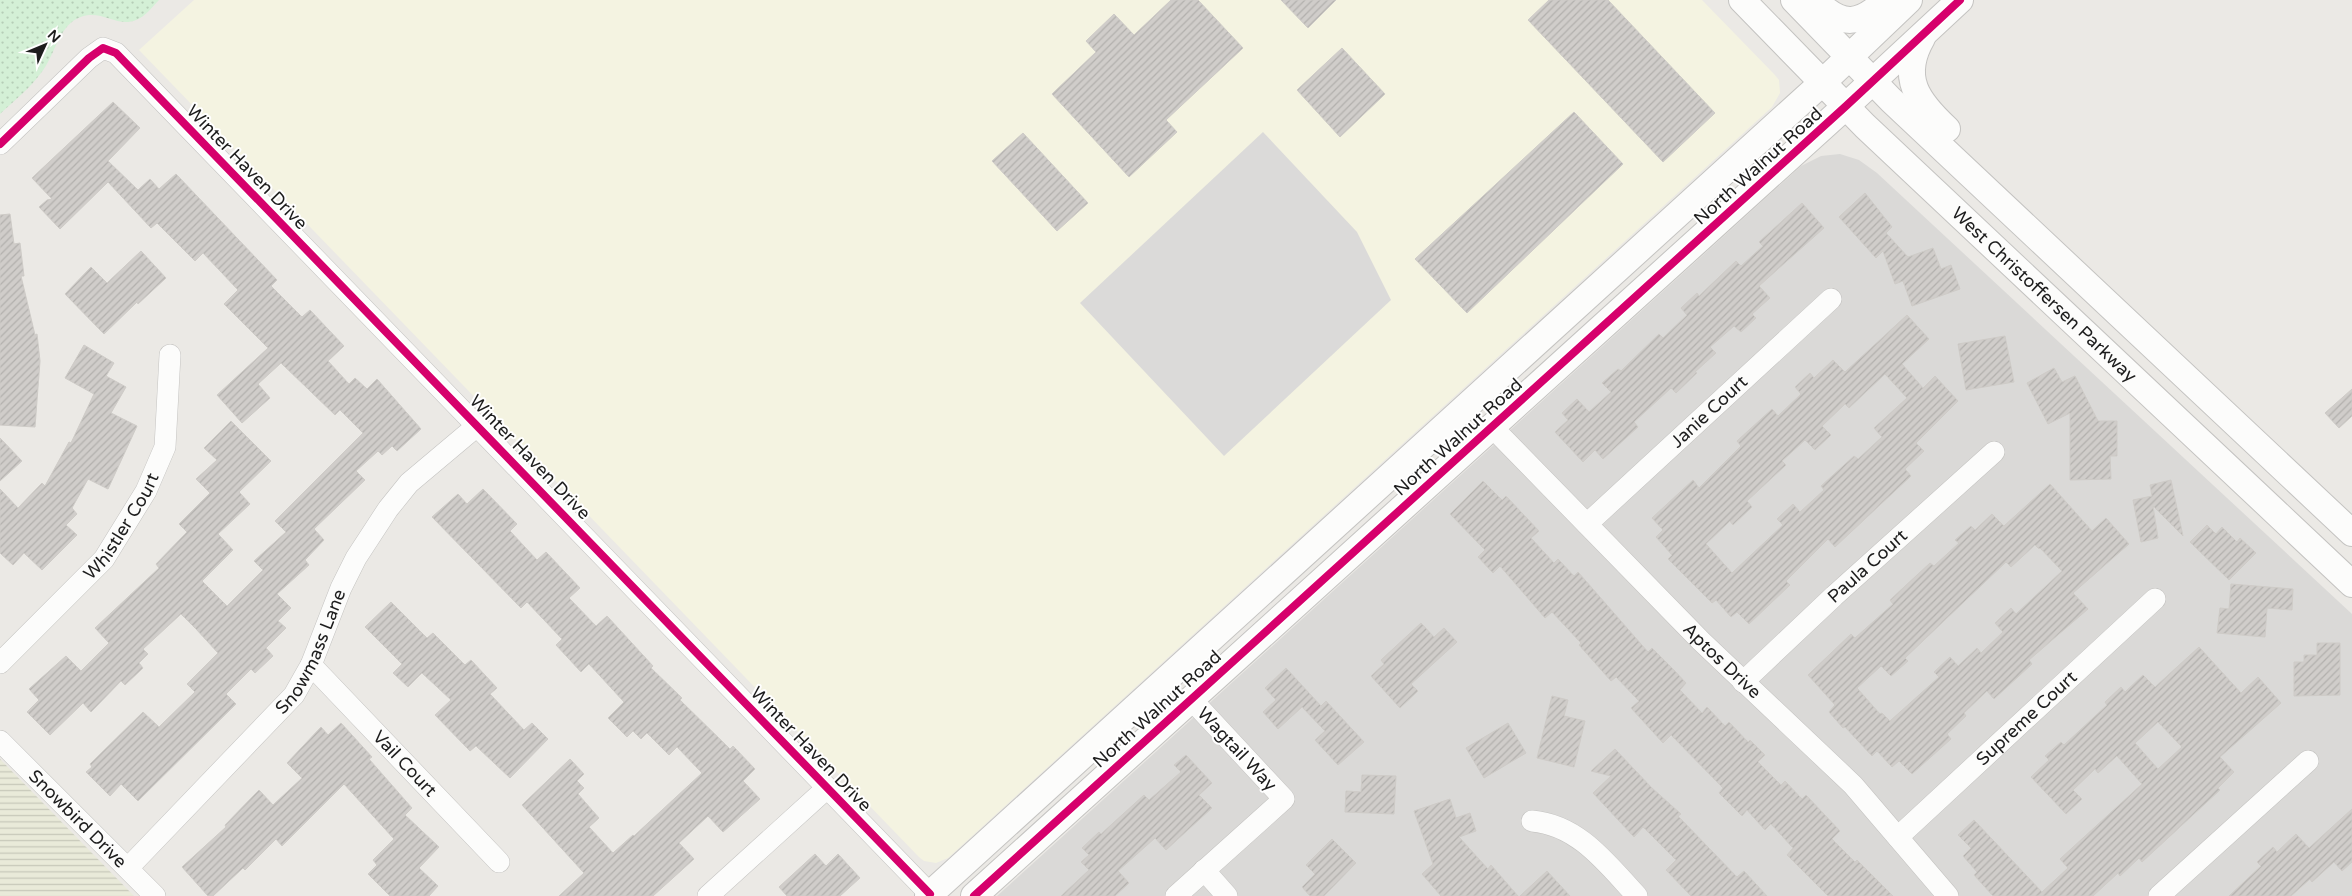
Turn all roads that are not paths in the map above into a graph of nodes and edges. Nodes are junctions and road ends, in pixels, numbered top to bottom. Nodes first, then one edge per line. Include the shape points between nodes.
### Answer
1 (1742, 0) edge
2 (1794, 0) edge
3 (1815, 0) edge
4 (1886, 0) edge
5 (1909, 0) edge
6 (1960, 0) edge
7 (1925, 33) junction
8 (1849, 57) junction
9 (1873, 82) junction
10 (1822, 83) junction
11 (1846, 106) junction
12 (0, 144) edge
13 (2048, 247) junction
14 (1831, 300) dead end
15 (170, 355) dead end
16 (478, 425) junction
17 (1492, 427) junction
18 (1994, 452) dead end
19 (1587, 524) junction
20 (2352, 533) edge
21 (2352, 584) edge
22 (2155, 600) dead end
23 (0, 662) edge
24 (311, 665) junction
25 (1743, 682) junction
26 (1191, 699) junction
27 (0, 741) edge
28 (2308, 760) dead end
29 (827, 788) junction
30 (1532, 821) dead end
31 (1898, 837) junction
32 (498, 862) dead end
33 (128, 868) junction
34 (1204, 870) junction
35 (929, 895) edge
36 (155, 896) edge
37 (708, 896) edge
38 (974, 896) edge
39 (1176, 896) edge
40 (1227, 896) edge
41 (1637, 896) edge
42 (1948, 896) edge
43 (2159, 896) edge

1 - 10 street, West Christoffersen Parkway
2 - 8 street, West Christoffersen Parkway
3 - 4 street via 1843,19 1859,20
5 - 8 street, North Walnut Road
6 - 7 street, North Walnut Road
7 - 9 street, North Walnut Road
7 - 13 street via 1917,46 1912,67 1914,87 1920,102 2038,216
8 - 9 street, West Christoffersen Parkway
8 - 10 street, North Walnut Road
9 - 11 street, North Walnut Road
9 - 13 street, West Christoffersen Parkway
10 - 11 street, West Christoffersen Parkway
10 - 35 street, North Walnut Road
11 - 17 street, North Walnut Road
11 - 21 street, West Christoffersen Parkway
12 - 16 street, Winter Haven Drive via 89,58 103,48 116,53
13 - 20 street, West Christoffersen Parkway
14 - 19 street, Janie Court
15 - 23 street, Whistler Court via 165,447 146,491 104,559
16 - 24 street, Snowmass Lane via 409,483 388,509 344,581
16 - 29 street, Winter Haven Drive
17 - 19 street, Aptos Drive
17 - 26 street, North Walnut Road
18 - 25 street, Paula Court
19 - 25 street, Aptos Drive
22 - 31 street, Supreme Court
24 - 32 street, Vail Court
24 - 33 street, Snowmass Lane via 294,695 268,724
25 - 31 street, Aptos Drive via 1842,774
26 - 34 street, Wagtail Way via 1284,799
26 - 38 street, North Walnut Road
27 - 33 street, Snowbird Drive
28 - 43 street
29 - 35 street, Winter Haven Drive
29 - 37 street
30 - 41 street via 1555,824 1576,836
31 - 42 street, Aptos Drive
33 - 36 street, Snowbird Drive
34 - 39 street
34 - 40 street

